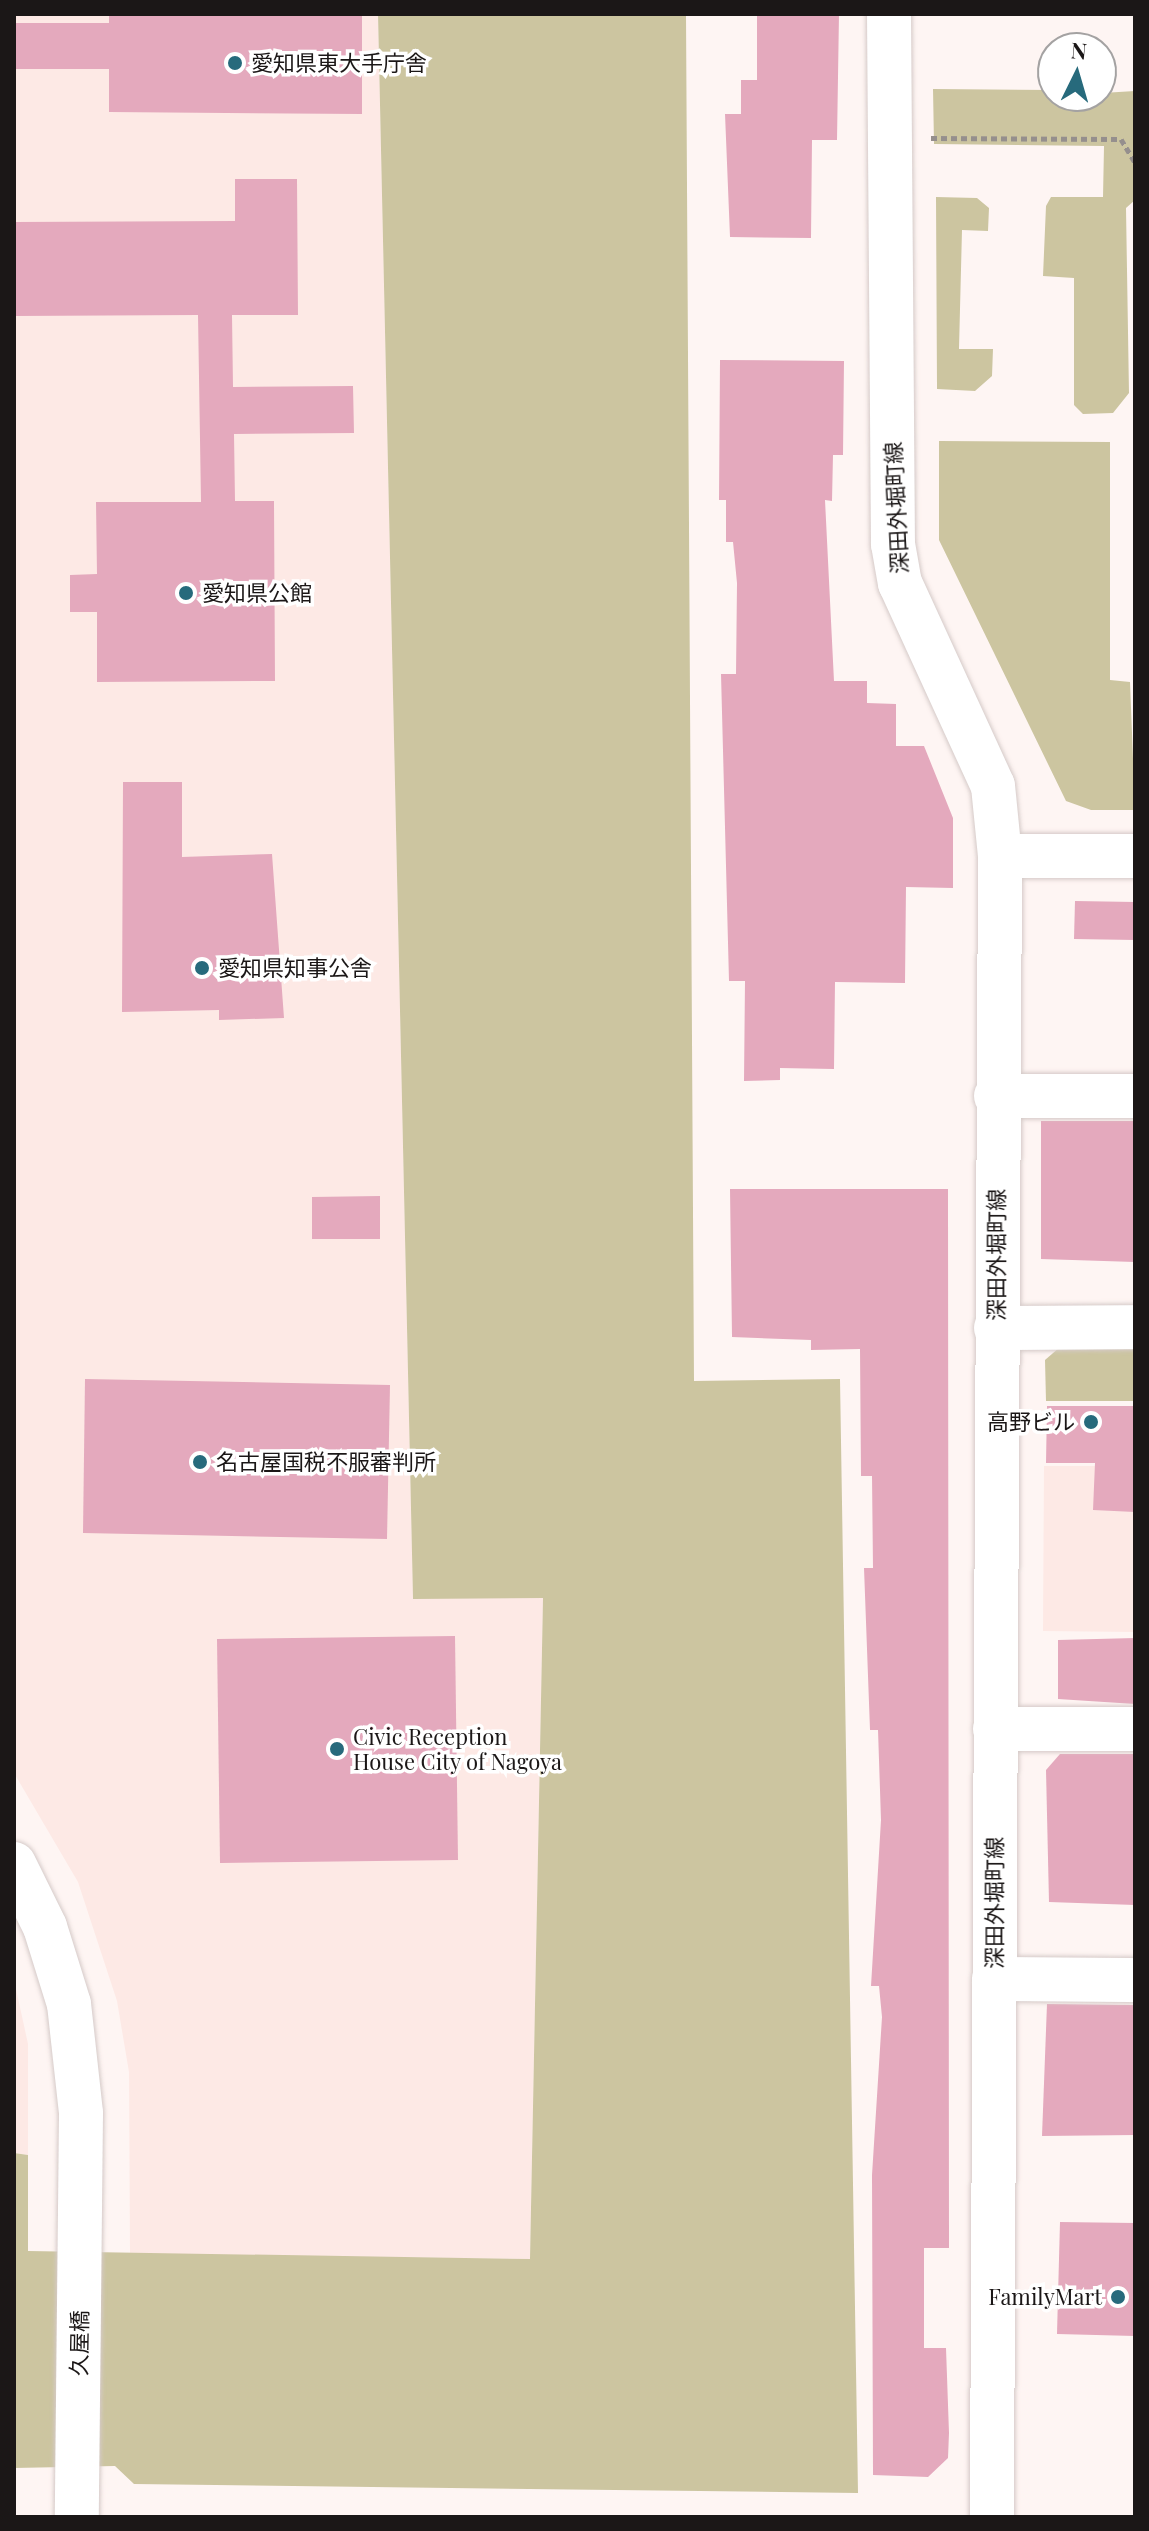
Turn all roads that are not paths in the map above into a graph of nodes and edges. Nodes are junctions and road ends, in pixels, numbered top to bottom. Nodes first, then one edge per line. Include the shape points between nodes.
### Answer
1 (889, 14) edge
2 (1000, 856) junction
3 (1135, 856) edge
4 (996, 1096) junction
5 (1135, 1096) edge
6 (1135, 1327) edge
7 (996, 1328) junction
8 (995, 1729) junction
9 (1135, 1729) edge
10 (14, 1864) edge
11 (994, 1979) junction
12 (1135, 1980) edge
13 (77, 2502) edge
14 (992, 2517) edge

1 - 2 street, 深田外堀町線 via 893,544 900,583 993,786
2 - 3 street
2 - 4 street, 深田外堀町線
4 - 5 street
4 - 7 street, 深田外堀町線
6 - 7 street
7 - 8 street, 深田外堀町線
8 - 9 street
8 - 11 street, 深田外堀町線
10 - 13 street, 久屋橋 via 45,1927 69,2004 81,2200
11 - 12 street
11 - 14 street, 深田外堀町線

